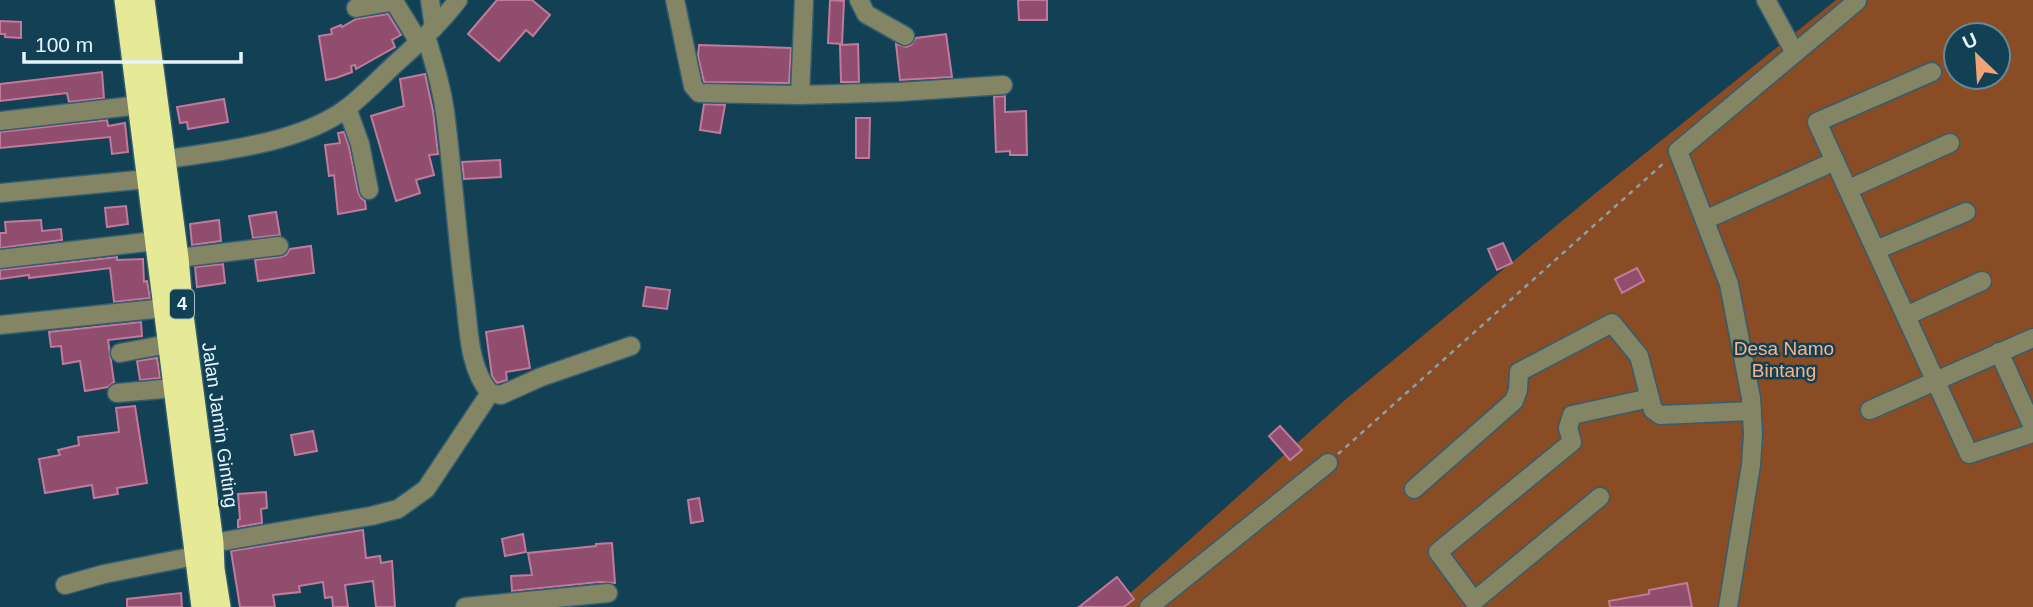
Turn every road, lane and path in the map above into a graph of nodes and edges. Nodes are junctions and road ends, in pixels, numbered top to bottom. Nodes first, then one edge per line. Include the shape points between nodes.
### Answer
1 (125, 0) edge
2 (144, 0) edge
3 (430, 0) edge
4 (458, 0) edge
5 (675, 0) edge
6 (804, 0) edge
7 (859, 0) edge
8 (1766, 0) edge
9 (1857, 1) edge
10 (356, 8) dead end
11 (426, 36) junction
12 (905, 36) dead end
13 (1795, 53) junction
14 (1932, 72) dead end
15 (1003, 85) dead end
16 (800, 95) junction
17 (139, 105) junction
18 (347, 108) junction
19 (0, 121) edge
20 (1950, 143) dead end
21 (1678, 151) junction
22 (1835, 161) junction
23 (157, 170) junction
24 (1849, 189) junction
25 (369, 190) dead end
26 (0, 193) edge
27 (1966, 212) dead end
28 (1705, 220) junction
29 (155, 241) junction
30 (279, 246) dead end
31 (1876, 250) junction
32 (178, 258) junction
33 (0, 259) edge
34 (1982, 281) dead end
35 (164, 308) junction
36 (1906, 316) junction
37 (0, 326) edge
38 (2033, 338) edge
39 (168, 344) junction
40 (631, 346) dead end
41 (1999, 352) junction
42 (120, 353) dead end
43 (1936, 380) junction
44 (174, 388) junction
45 (117, 393) dead end
46 (490, 393) junction
47 (1650, 398) junction
48 (1870, 410) dead end
49 (1752, 411) junction
50 (2033, 427) edge
51 (2033, 433) edge
52 (1328, 463) joint
53 (1414, 489) dead end
54 (1600, 497) dead end
55 (213, 543) junction
56 (195, 556) junction
57 (65, 584) dead end
58 (608, 593) dead end
59 (202, 607) edge
60 (220, 607) edge
61 (465, 607) edge
62 (1149, 607) edge
63 (1728, 607) edge

1 - 17 highway, Jalan Jamin Ginting / 4
2 - 23 highway, Jalan Jamin Ginting / 4
3 - 11 street
4 - 11 street
5 - 16 street via 696,92
6 - 16 street
7 - 12 street via 866,14
8 - 13 street
9 - 13 street
10 - 11 street via 395,3
11 - 18 street
11 - 46 street via 446,117 473,359 481,383
13 - 21 street
14 - 22 street via 1817,122
15 - 16 street
17 - 19 street
17 - 23 highway, Jalan Jamin Ginting / 4
18 - 23 street via 313,127 273,141
18 - 25 street
20 - 24 street
21 - 28 street
21 - 52 path
22 - 24 street
22 - 28 street
23 - 26 street
23 - 29 highway, Jalan Jamin Ginting / 4
23 - 32 highway, Jalan Jamin Ginting / 4
24 - 31 street
27 - 31 street
28 - 49 street via 1729,284
29 - 33 street
29 - 35 highway, Jalan Jamin Ginting / 4
30 - 32 street
31 - 36 street
32 - 55 highway, Jalan Jamin Ginting / 4
34 - 36 street
35 - 37 street
35 - 39 highway, Jalan Jamin Ginting / 4
36 - 43 street
38 - 41 street
39 - 42 street
39 - 44 highway, Jalan Jamin Ginting / 4
40 - 46 street via 501,395
41 - 43 street
41 - 50 street
43 - 48 street
43 - 51 street via 1969,454
44 - 45 street
44 - 56 highway, Jalan Jamin Ginting / 4
46 - 55 street via 426,488 398,509
47 - 49 street via 1660,415
47 - 53 street via 1639,356 1612,323 1519,372 1514,401
47 - 54 street via 1572,415 1568,428 1572,442 1438,552 1474,601
49 - 63 street via 1751,465
52 - 62 street
55 - 60 highway, Jalan Jamin Ginting / 4
56 - 57 street
56 - 59 highway, Jalan Jamin Ginting / 4
58 - 61 street

